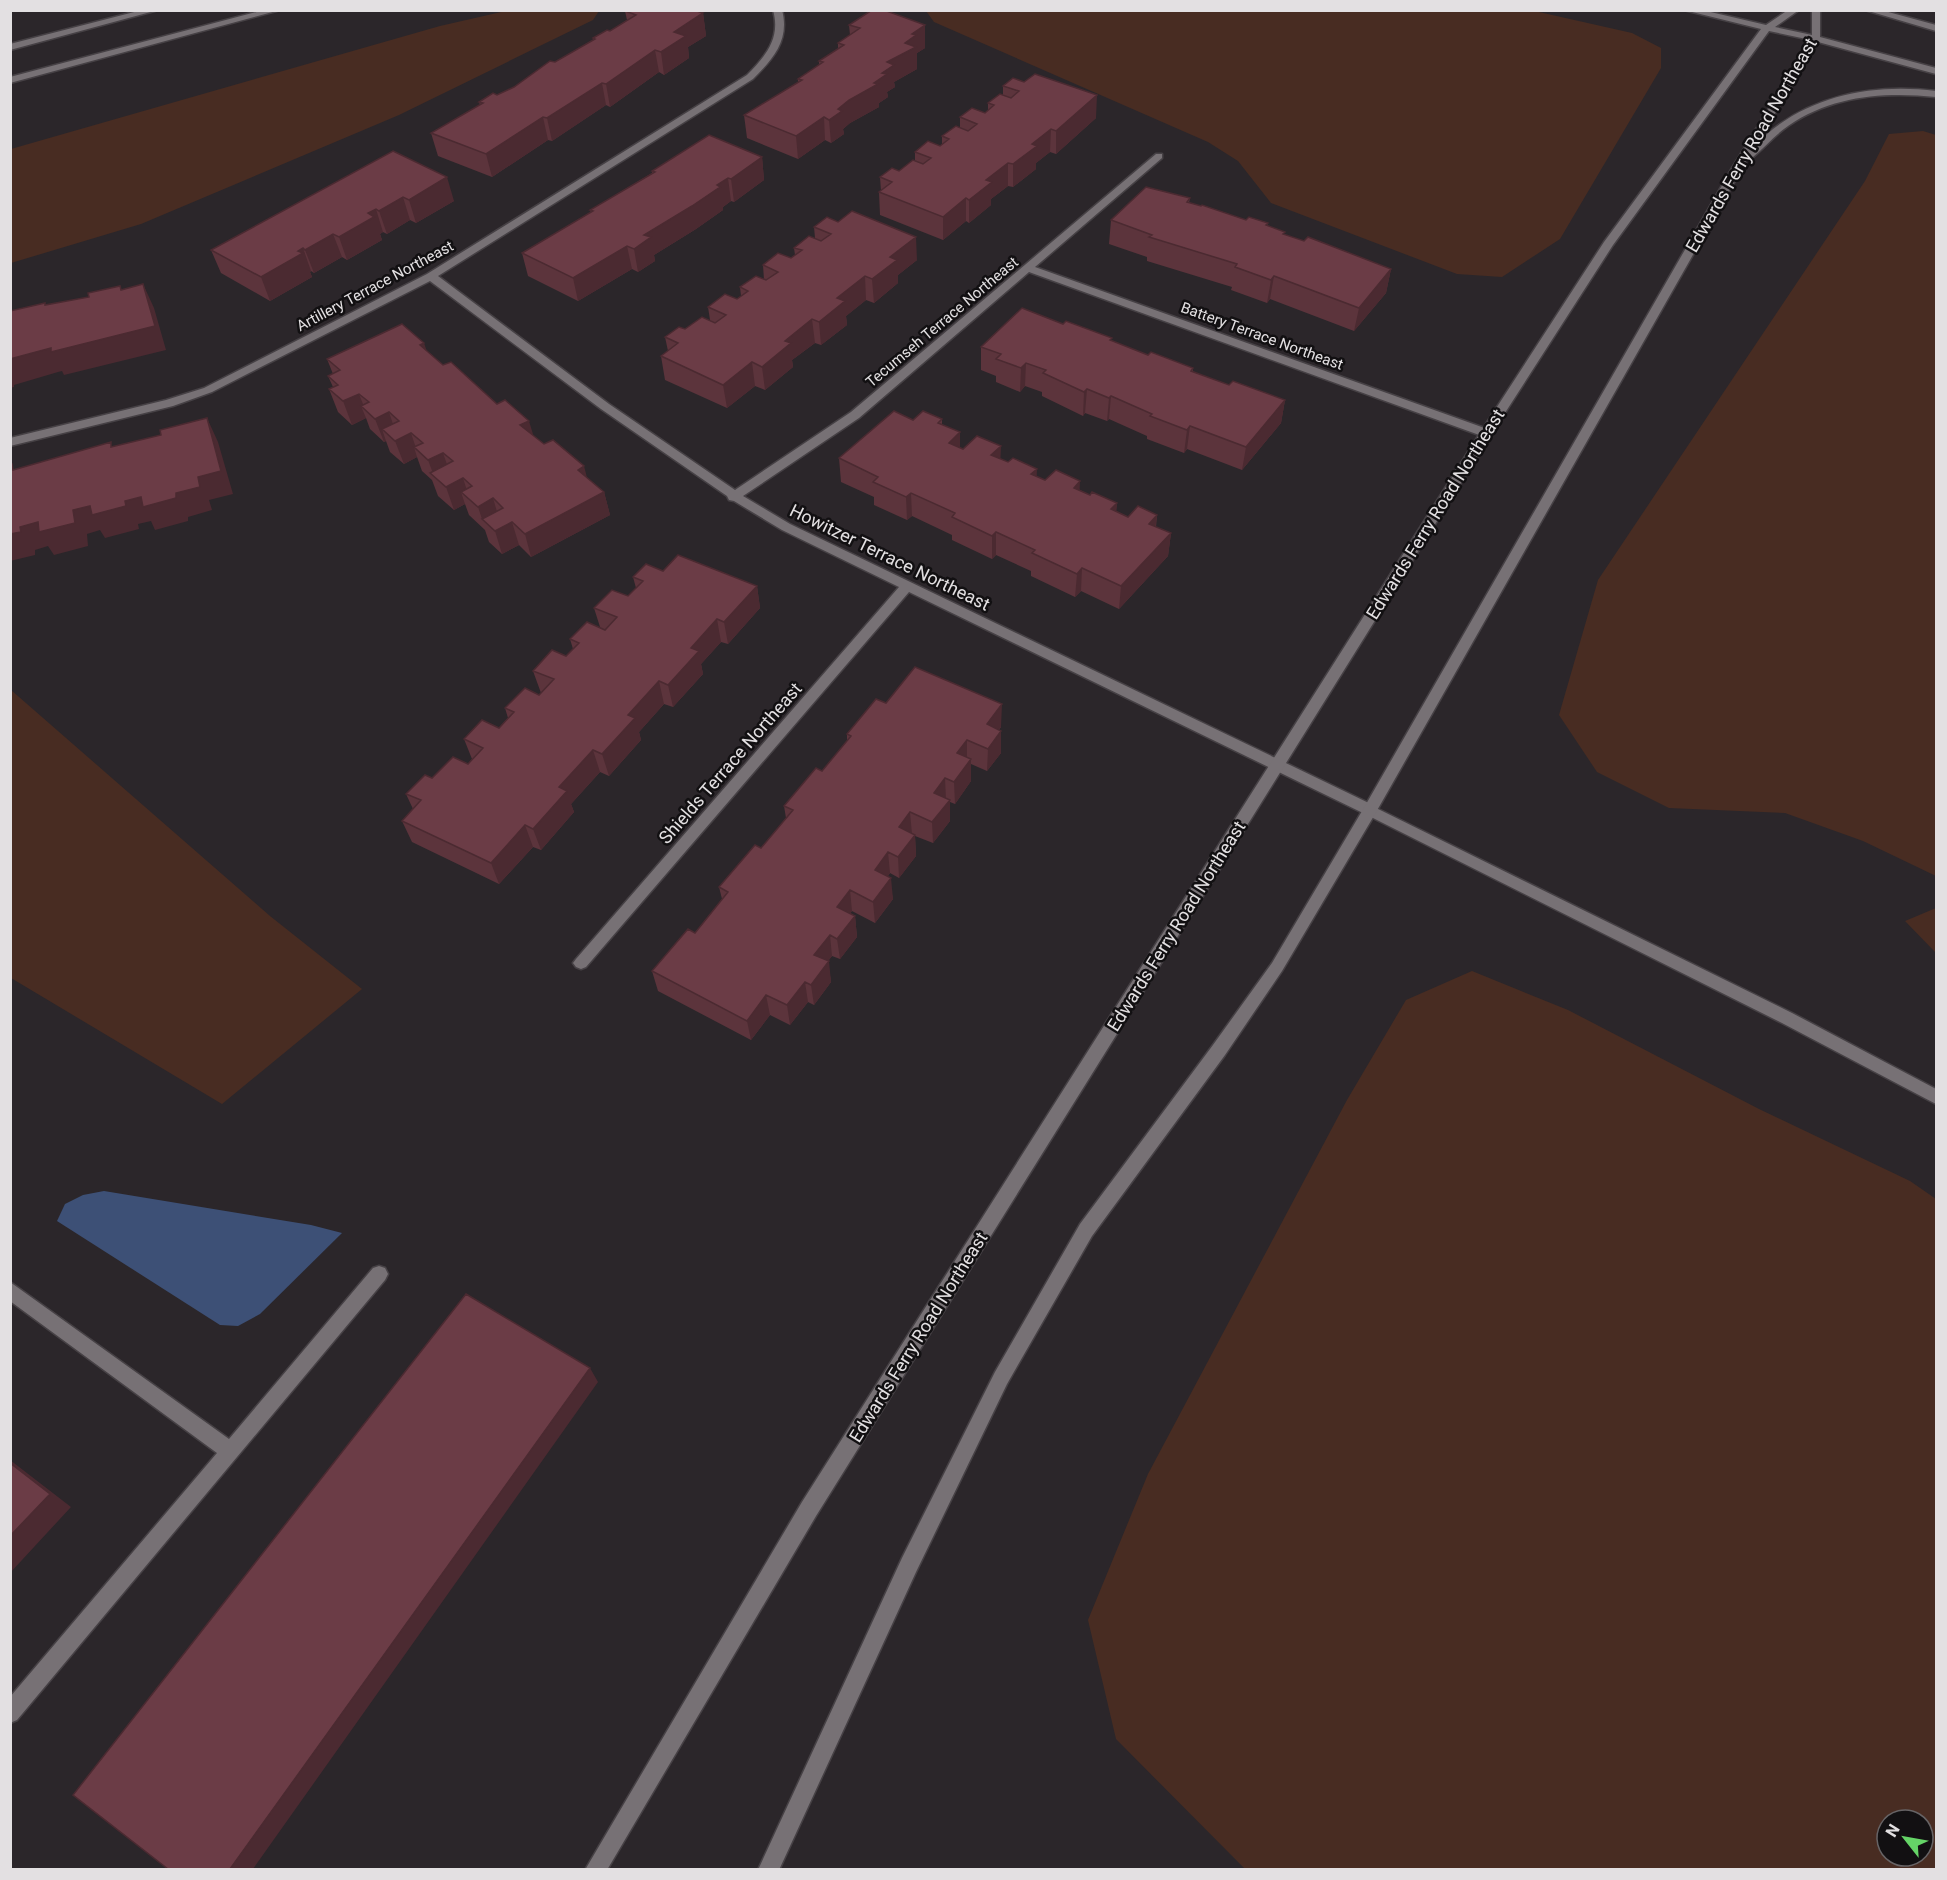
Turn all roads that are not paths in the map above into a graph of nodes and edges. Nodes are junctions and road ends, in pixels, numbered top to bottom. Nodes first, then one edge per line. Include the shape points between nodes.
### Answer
1 (154, 10) edge
2 (276, 10) edge
3 (777, 10) edge
4 (1688, 10) edge
5 (1795, 10) edge
6 (1816, 10) edge
7 (1869, 10) edge
8 (1767, 28) junction
9 (1936, 28) edge
10 (1816, 39) junction
11 (10, 47) edge
12 (1936, 71) edge
13 (10, 80) edge
14 (1936, 94) edge
15 (1159, 156) dead end
16 (1737, 168) junction
17 (1027, 268) junction
18 (430, 276) junction
19 (1486, 433) junction
20 (10, 442) edge
21 (734, 497) junction
22 (907, 586) junction
23 (1278, 764) junction
24 (1370, 810) junction
25 (580, 963) dead end
26 (1936, 1097) edge
27 (380, 1274) dead end
28 (10, 1290) edge
29 (230, 1451) junction
30 (10, 1713) edge
31 (596, 1869) edge
32 (768, 1869) edge

1 - 11 main road
2 - 13 main road
3 - 18 main road, Artillery Terrace Northeast via 781,20 779,40 770,58 750,77
4 - 8 main road
5 - 8 main road, Edwards Ferry Road Northeast
6 - 10 main road, Edwards Ferry Road Northeast
7 - 9 main road
8 - 10 main road
8 - 19 main road, Edwards Ferry Road Northeast via 1608,244
10 - 12 main road
10 - 16 main road, Edwards Ferry Road Northeast
14 - 16 main road via 1868,91 1824,104 1787,122
15 - 17 main road, Tecumseh Terrace Northeast
16 - 24 main road, Edwards Ferry Road Northeast
17 - 19 main road, Battery Terrace Northeast
17 - 21 main road, Tecumseh Terrace Northeast via 855,415
18 - 20 main road, Artillery Terrace Northeast via 208,390
18 - 21 main road, Howitzer Terrace Northeast
19 - 23 main road, Edwards Ferry Road Northeast
21 - 22 main road, Howitzer Terrace Northeast via 786,528
22 - 23 main road, Howitzer Terrace Northeast
22 - 25 main road, Shields Terrace Northeast
23 - 24 main road, Howitzer Terrace Northeast
23 - 31 main road, Edwards Ferry Road Northeast via 809,1509
24 - 26 main road, Howitzer Terrace Northeast via 1788,1018
24 - 32 main road, Edwards Ferry Road Northeast via 1277,967 1086,1230 1001,1378
27 - 29 main road
28 - 29 main road
29 - 30 main road

